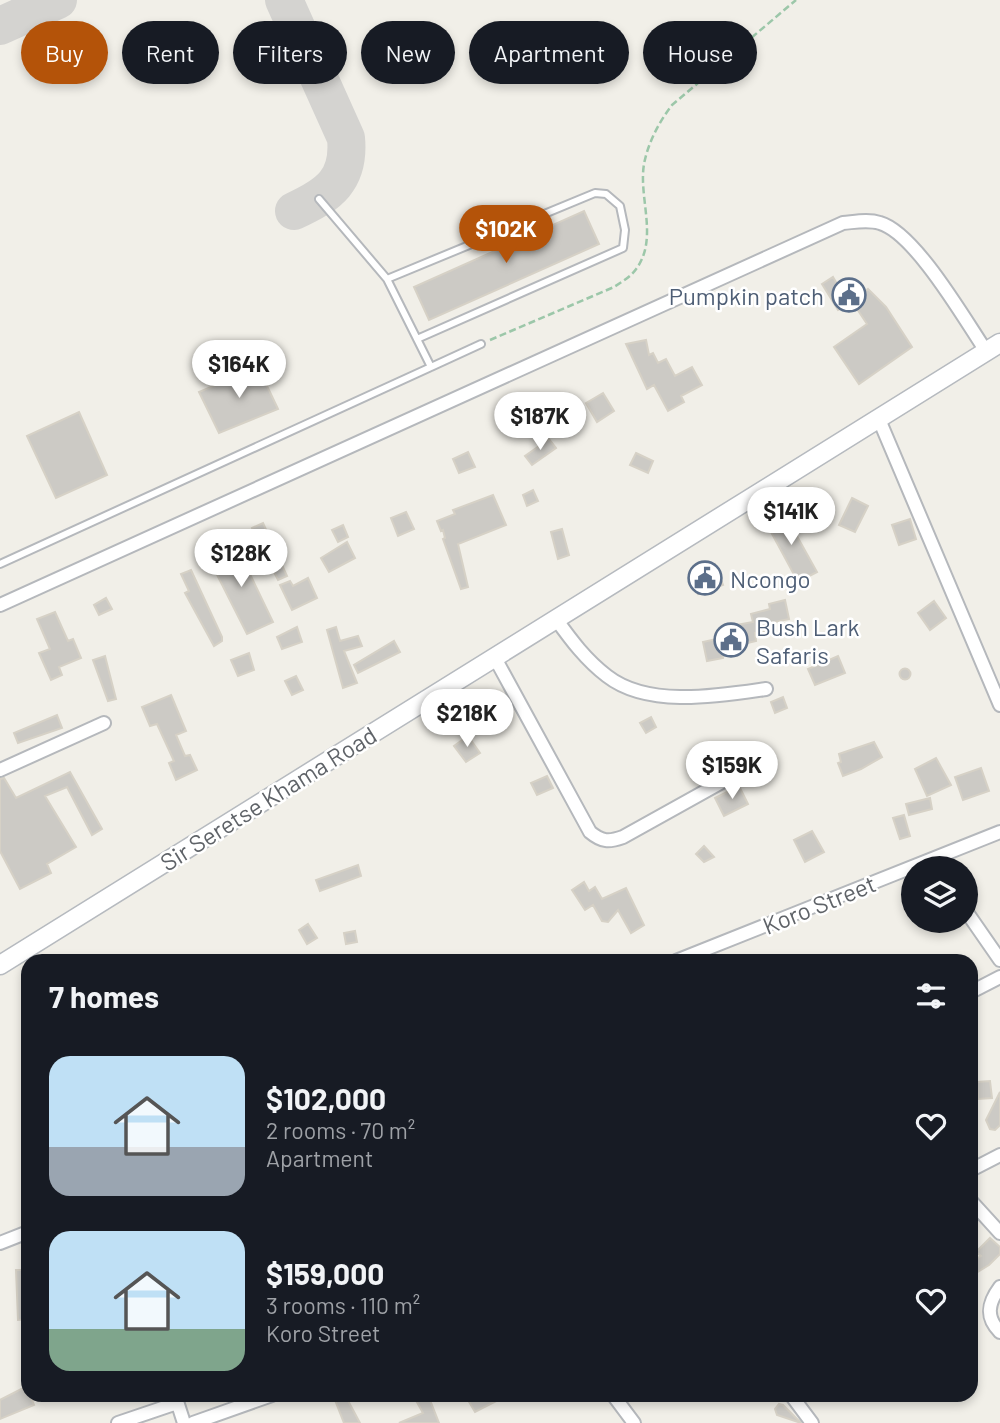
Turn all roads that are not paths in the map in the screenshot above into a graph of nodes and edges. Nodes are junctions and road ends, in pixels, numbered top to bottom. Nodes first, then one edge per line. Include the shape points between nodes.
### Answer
1 (319, 199) dead end
2 (387, 279) junction
3 (417, 340) junction
4 (481, 344) road end
5 (993, 347) edge
6 (431, 367) junction
7 (878, 417) junction
8 (0, 564) edge
9 (0, 605) edge
10 (556, 619) junction
11 (495, 658) junction
12 (766, 689) dead end
13 (998, 698) edge
14 (104, 723) dead end
15 (756, 763) dead end
16 (0, 770) edge
17 (1000, 832) edge
18 (950, 856) edge
19 (901, 876) edge
20 (978, 928) edge
21 (695, 954) edge
22 (1000, 960) edge
23 (0, 965) edge
24 (1000, 977) edge
25 (978, 988) edge
26 (1000, 1155) edge
27 (978, 1166) edge
28 (978, 1209) edge
29 (1000, 1233) edge
30 (21, 1235) edge
31 (0, 1244) edge
32 (1000, 1287) edge
33 (1000, 1332) edge
34 (169, 1402) edge
35 (177, 1402) edge
36 (252, 1402) edge
37 (618, 1402) edge
38 (796, 1402) edge
39 (118, 1423) edge
40 (184, 1423) edge
41 (193, 1423) edge
42 (634, 1423) edge
43 (812, 1423) edge

1 - 2 lane
2 - 3 lane
2 - 3 lane via 595,193 606,194 620,206 623,248
3 - 6 lane
4 - 6 lane
5 - 7 main road, Sir Seretse Khama Road
5 - 9 street via 899,234 882,223 843,223
6 - 8 lane
7 - 10 main road, Sir Seretse Khama Road
7 - 13 street
10 - 11 main road, Sir Seretse Khama Road
10 - 12 street via 584,656 626,688 647,695 718,696
11 - 15 street via 590,832 599,840 623,837
11 - 23 main road, Sir Seretse Khama Road
14 - 16 street
17 - 18 street, Koro Street
19 - 21 street, Koro Street
20 - 22 street
24 - 25 street
26 - 27 street
28 - 29 street
30 - 31 street
32 - 33 street via 989,1313
34 - 39 street
35 - 40 street
36 - 41 street
37 - 42 street
38 - 43 street

